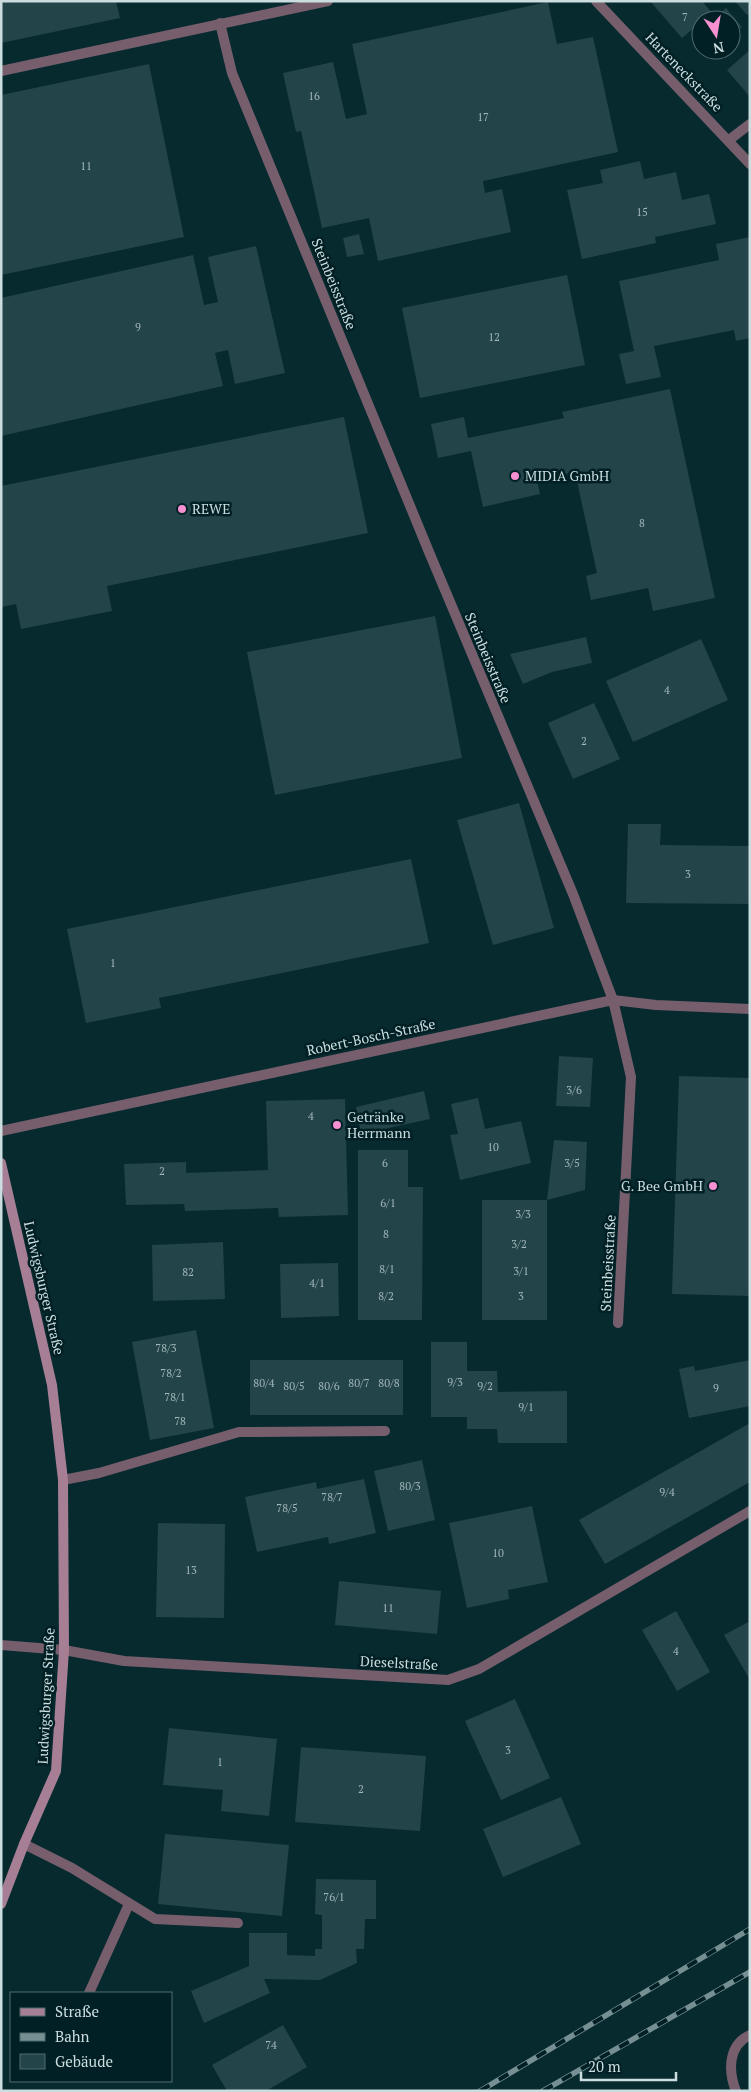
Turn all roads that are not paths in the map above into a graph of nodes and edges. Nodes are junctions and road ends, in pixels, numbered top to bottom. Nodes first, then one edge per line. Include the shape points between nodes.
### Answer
1 (328, 1) edge
2 (596, 1) edge
3 (220, 23) junction
4 (1, 71) edge
5 (750, 124) edge
6 (729, 140) junction
7 (750, 164) edge
8 (613, 1000) junction
9 (750, 1009) edge
10 (1, 1130) edge
11 (1, 1162) edge
12 (618, 1323) dead end
13 (385, 1430) dead end
14 (63, 1480) junction
15 (750, 1511) edge
16 (1, 1645) edge
17 (64, 1650) junction
18 (24, 1844) junction
19 (1, 1904) edge
20 (130, 1904) junction
21 (238, 1923) dead end
22 (89, 1992) edge
23 (750, 2035) edge
24 (736, 2091) edge

1 - 3 street
2 - 6 street, Harteneckstraße
3 - 4 street
3 - 8 street, Steinbeisstraße via 232,72 573,894
5 - 6 street
6 - 7 street, Harteneckstraße
8 - 9 street, Robert-Bosch-Straße
8 - 10 street, Robert-Bosch-Straße
8 - 12 street, Steinbeisstraße via 631,1077
11 - 14 main road, Ludwigsburger Straße via 52,1385
13 - 14 street via 239,1432 99,1473
14 - 17 main road, Ludwigsburger Straße
15 - 17 street, Dieselstraße via 479,1669 448,1680 124,1661
16 - 17 street, Dieselstraße
17 - 18 main road, Ludwigsburger Straße via 56,1771
18 - 19 main road, Ludwigsburger Straße
18 - 20 street via 72,1868
20 - 21 street via 155,1919
20 - 22 street
23 - 24 street via 734,2052 730,2067

